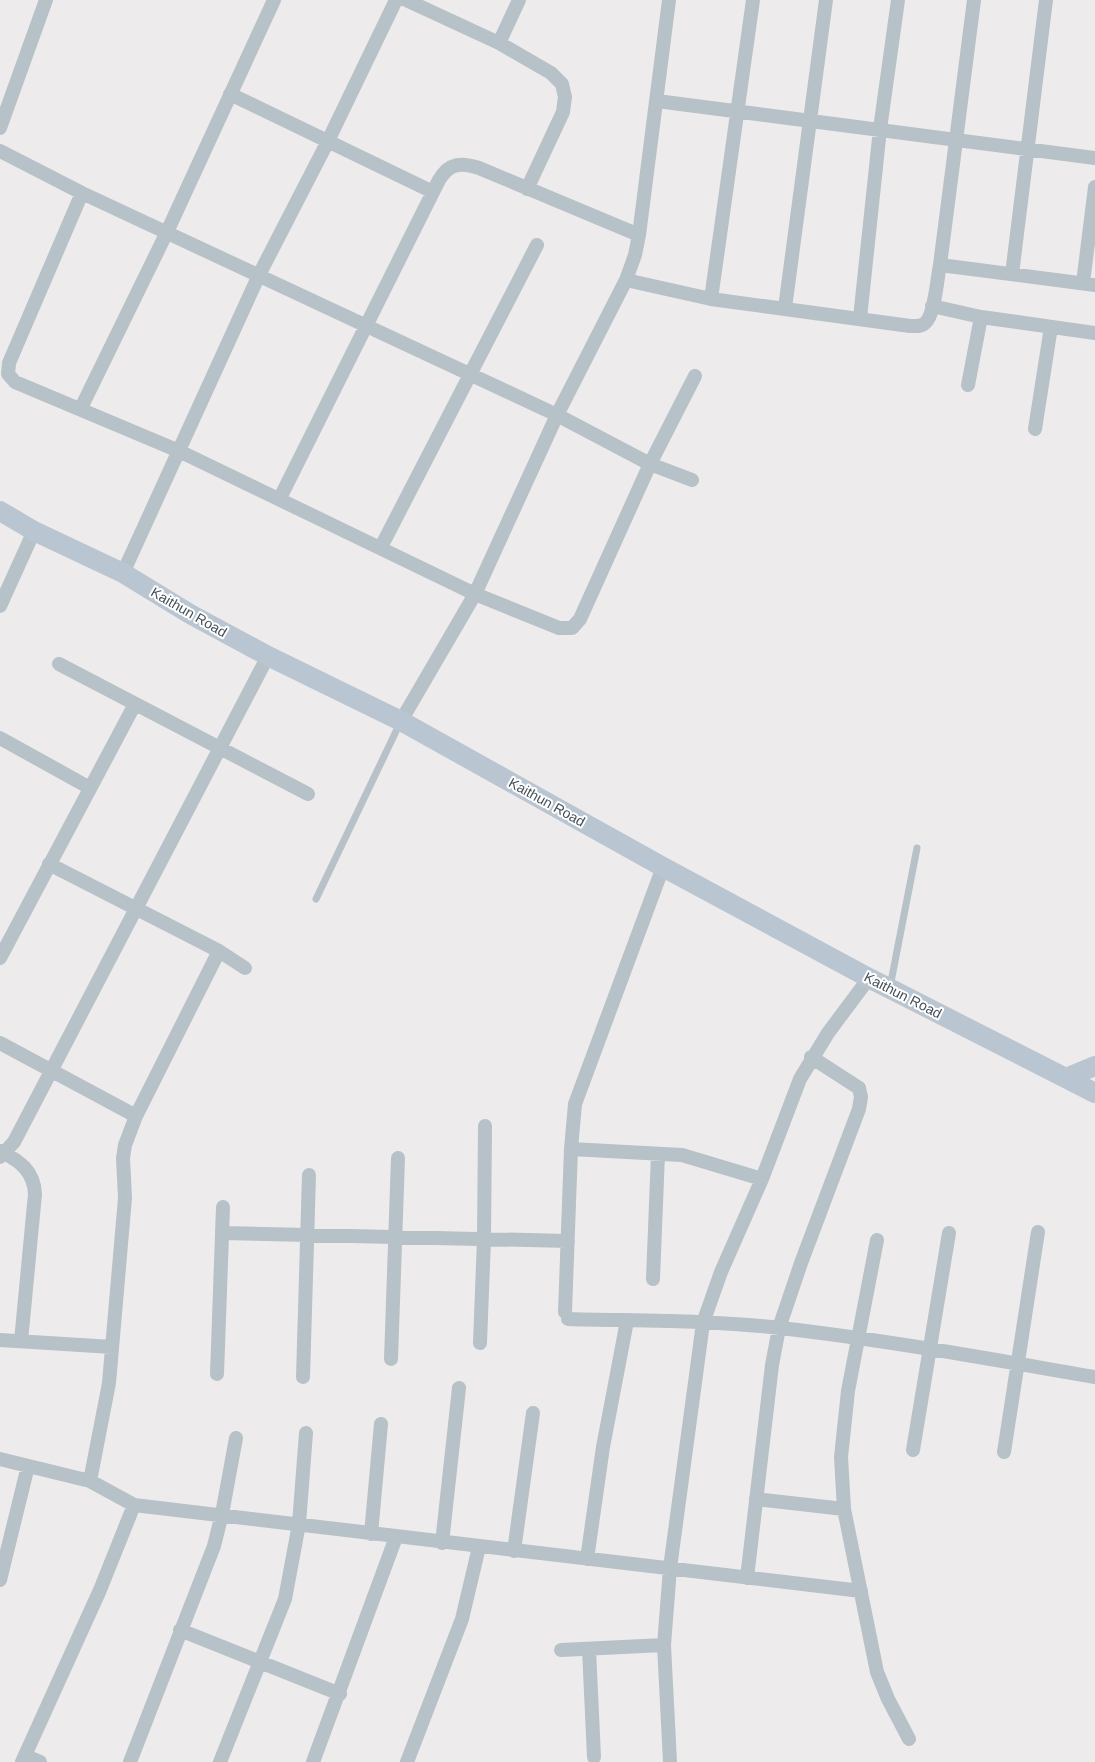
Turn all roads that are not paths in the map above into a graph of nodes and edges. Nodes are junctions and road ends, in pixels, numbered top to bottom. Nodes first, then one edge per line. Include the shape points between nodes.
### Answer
1 (46, 0) edge
2 (274, 0) edge
3 (396, 0) edge
4 (406, 0) edge
5 (519, 0) edge
6 (669, 0) edge
7 (753, 0) edge
8 (826, 0) edge
9 (898, 0) edge
10 (974, 0) edge
11 (1046, 0) edge
12 (499, 43) junction
13 (230, 94) junction
14 (657, 101) junction
15 (737, 111) junction
16 (810, 120) junction
17 (0, 128) edge
18 (880, 129) junction
19 (955, 138) junction
20 (328, 143) junction
21 (1027, 148) junction
22 (0, 151) edge
23 (1095, 158) edge
24 (1095, 187) edge
25 (527, 189) junction
26 (433, 192) junction
27 (82, 194) junction
28 (167, 232) junction
29 (639, 235) junction
30 (537, 245) dead end
31 (940, 264) junction
32 (1012, 274) junction
33 (260, 275) junction
34 (626, 280) junction
35 (1089, 284) edge
36 (711, 299) junction
37 (932, 306) junction
38 (785, 308) junction
39 (981, 317) junction
40 (860, 318) junction
41 (365, 327) junction
42 (1051, 327) junction
43 (1095, 333) edge
44 (470, 375) junction
45 (695, 376) dead end
46 (968, 385) dead end
47 (81, 408) junction
48 (557, 416) junction
49 (1035, 429) dead end
50 (179, 451) junction
51 (650, 464) junction
52 (692, 480) dead end
53 (280, 498) junction
54 (0, 511) edge
55 (34, 531) junction
56 (381, 547) junction
57 (122, 573) junction
58 (475, 594) junction
59 (0, 606) edge
60 (268, 656) junction
61 (59, 664) dead end
62 (135, 704) junction
63 (401, 721) junction
64 (0, 738) edge
65 (220, 748) junction
66 (90, 788) junction
67 (308, 794) dead end
68 (917, 848) dead end
69 (49, 864) junction
70 (663, 867) junction
71 (316, 899) dead end
72 (135, 908) junction
73 (219, 951) junction
74 (0, 958) edge
75 (245, 968) dead end
76 (869, 978) junction
77 (890, 988) junction
78 (0, 1043) edge
79 (811, 1057) junction
80 (1095, 1066) edge
81 (52, 1070) junction
82 (1066, 1078) junction
83 (1092, 1088) edge
84 (136, 1116) junction
85 (485, 1126) dead end
86 (571, 1149) junction
87 (2, 1154) edge
88 (658, 1154) junction
89 (398, 1158) dead end
90 (309, 1175) dead end
91 (762, 1178) junction
92 (223, 1207) dead end
93 (1038, 1232) dead end
94 (222, 1233) junction
95 (949, 1233) dead end
96 (307, 1235) junction
97 (397, 1237) junction
98 (484, 1239) junction
99 (877, 1240) dead end
100 (568, 1241) junction
101 (653, 1280) dead end
102 (627, 1321) junction
103 (703, 1323) junction
104 (779, 1328) junction
105 (857, 1339) junction
106 (0, 1340) edge
107 (21, 1341) junction
108 (480, 1344) dead end
109 (112, 1347) junction
110 (930, 1349) junction
111 (391, 1359) dead end
112 (1018, 1364) junction
113 (217, 1374) dead end
114 (303, 1377) dead end
115 (1095, 1377) edge
116 (459, 1388) dead end
117 (534, 1413) dead end
118 (381, 1424) dead end
119 (306, 1433) dead end
120 (236, 1438) dead end
121 (914, 1450) dead end
122 (1004, 1452) dead end
123 (0, 1459) edge
124 (28, 1466) junction
125 (90, 1481) junction
126 (756, 1499) junction
127 (134, 1505) junction
128 (844, 1509) junction
129 (222, 1514) junction
130 (299, 1524) junction
131 (371, 1534) junction
132 (396, 1537) junction
133 (442, 1543) junction
134 (479, 1547) junction
135 (514, 1551) junction
136 (587, 1559) junction
137 (670, 1568) junction
138 (747, 1578) junction
139 (0, 1580) edge
140 (861, 1591) junction
141 (180, 1630) junction
142 (664, 1645) junction
143 (589, 1649) junction
144 (561, 1650) dead end
145 (261, 1662) junction
146 (340, 1694) junction
147 (909, 1739) dead end
148 (594, 1757) dead end
149 (24, 1759) edge
150 (40, 1762) edge
151 (130, 1762) edge
152 (220, 1762) edge
153 (313, 1762) edge
154 (407, 1762) edge
155 (670, 1762) edge

1 - 17 street
2 - 13 street
3 - 20 street
4 - 12 street
5 - 12 street
6 - 14 street
7 - 15 street
8 - 16 street
9 - 18 street
10 - 19 street
11 - 21 street
12 - 25 street via 551,73 565,90 563,112
13 - 20 street
13 - 28 street
14 - 15 street
14 - 29 street
15 - 16 street
15 - 36 street
16 - 18 street
16 - 38 street
18 - 19 street
18 - 40 street
19 - 21 street
19 - 31 street
20 - 26 street
20 - 33 street
21 - 23 street
21 - 32 street
22 - 27 street
24 - 35 street
25 - 26 street via 479,168 461,164 444,171
25 - 29 street
26 - 41 street
27 - 28 street
27 - 47 street via 9,363 8,374 15,382
28 - 33 street
28 - 47 street
29 - 34 street
30 - 44 street
31 - 32 street
31 - 37 street
32 - 35 street
33 - 41 street
33 - 50 street
34 - 36 street
34 - 48 street
36 - 38 street
37 - 39 street
37 - 40 street via 929,318 920,326
38 - 40 street
39 - 42 street
39 - 46 street
41 - 44 street
41 - 53 street
42 - 43 street
42 - 49 street
44 - 48 street
44 - 56 street
45 - 51 street
47 - 50 street
48 - 51 street
48 - 58 street
50 - 53 street
50 - 57 street
51 - 52 street
51 - 58 street via 580,619 572,628 559,628
53 - 56 street
54 - 55 street, Kaithun Road
55 - 57 street, Kaithun Road
55 - 59 street
56 - 58 street
57 - 60 street, Kaithun Road
58 - 63 street
60 - 63 street, Kaithun Road
60 - 65 street
61 - 62 street
62 - 65 street
62 - 66 street
63 - 70 street, Kaithun Road
63 - 71 lane
64 - 66 street
65 - 67 street
65 - 72 street
66 - 69 street
68 - 77 lane
69 - 72 street
69 - 74 street
70 - 76 street, Kaithun Road
70 - 86 street via 575,1104
72 - 73 street
72 - 81 street
73 - 75 street
73 - 84 street
76 - 77 street, Kaithun Road
76 - 79 street
77 - 82 street, Kaithun Road
78 - 81 street
79 - 91 street
79 - 104 street via 858,1088 861,1097
80 - 82 street
81 - 84 street
81 - 87 street via 14,1142
82 - 83 street, Kaithun Road
84 - 109 street via 123,1158 125,1198
85 - 98 street
86 - 88 street
86 - 100 street
87 - 107 street via 26,1169 34,1179
88 - 91 street via 682,1156
88 - 101 street
89 - 97 street
90 - 96 street
91 - 103 street via 721,1272
92 - 94 street
93 - 112 street
94 - 96 street
94 - 113 street
95 - 110 street
96 - 97 street
96 - 114 street
97 - 98 street
97 - 111 street
98 - 100 street
98 - 108 street
99 - 105 street
100 - 102 street via 567,1316
102 - 103 street
102 - 136 street via 603,1447
103 - 104 street
103 - 137 street
104 - 105 street
104 - 126 street
105 - 110 street
105 - 128 street via 841,1457
106 - 107 street
107 - 109 street
109 - 125 street via 109,1383
110 - 112 street
110 - 121 street
112 - 115 street
112 - 122 street
116 - 133 street
117 - 135 street
118 - 131 street
119 - 130 street
120 - 129 street
123 - 124 street
124 - 125 street
124 - 139 street
125 - 127 street
126 - 128 street
126 - 138 street
127 - 129 street
127 - 149 street via 100,1590
128 - 140 street
129 - 130 street
129 - 141 street via 214,1546
130 - 131 street
130 - 145 street via 285,1599
131 - 132 street
132 - 133 street
132 - 146 street
133 - 134 street
134 - 135 street
134 - 154 street via 462,1619
135 - 136 street
136 - 137 street
137 - 138 street
137 - 142 street
138 - 140 street
140 - 147 street via 877,1672
141 - 145 street
141 - 151 street
142 - 143 street
142 - 155 street
143 - 144 street
143 - 148 street
145 - 146 street
145 - 152 street
146 - 153 street
149 - 150 street

